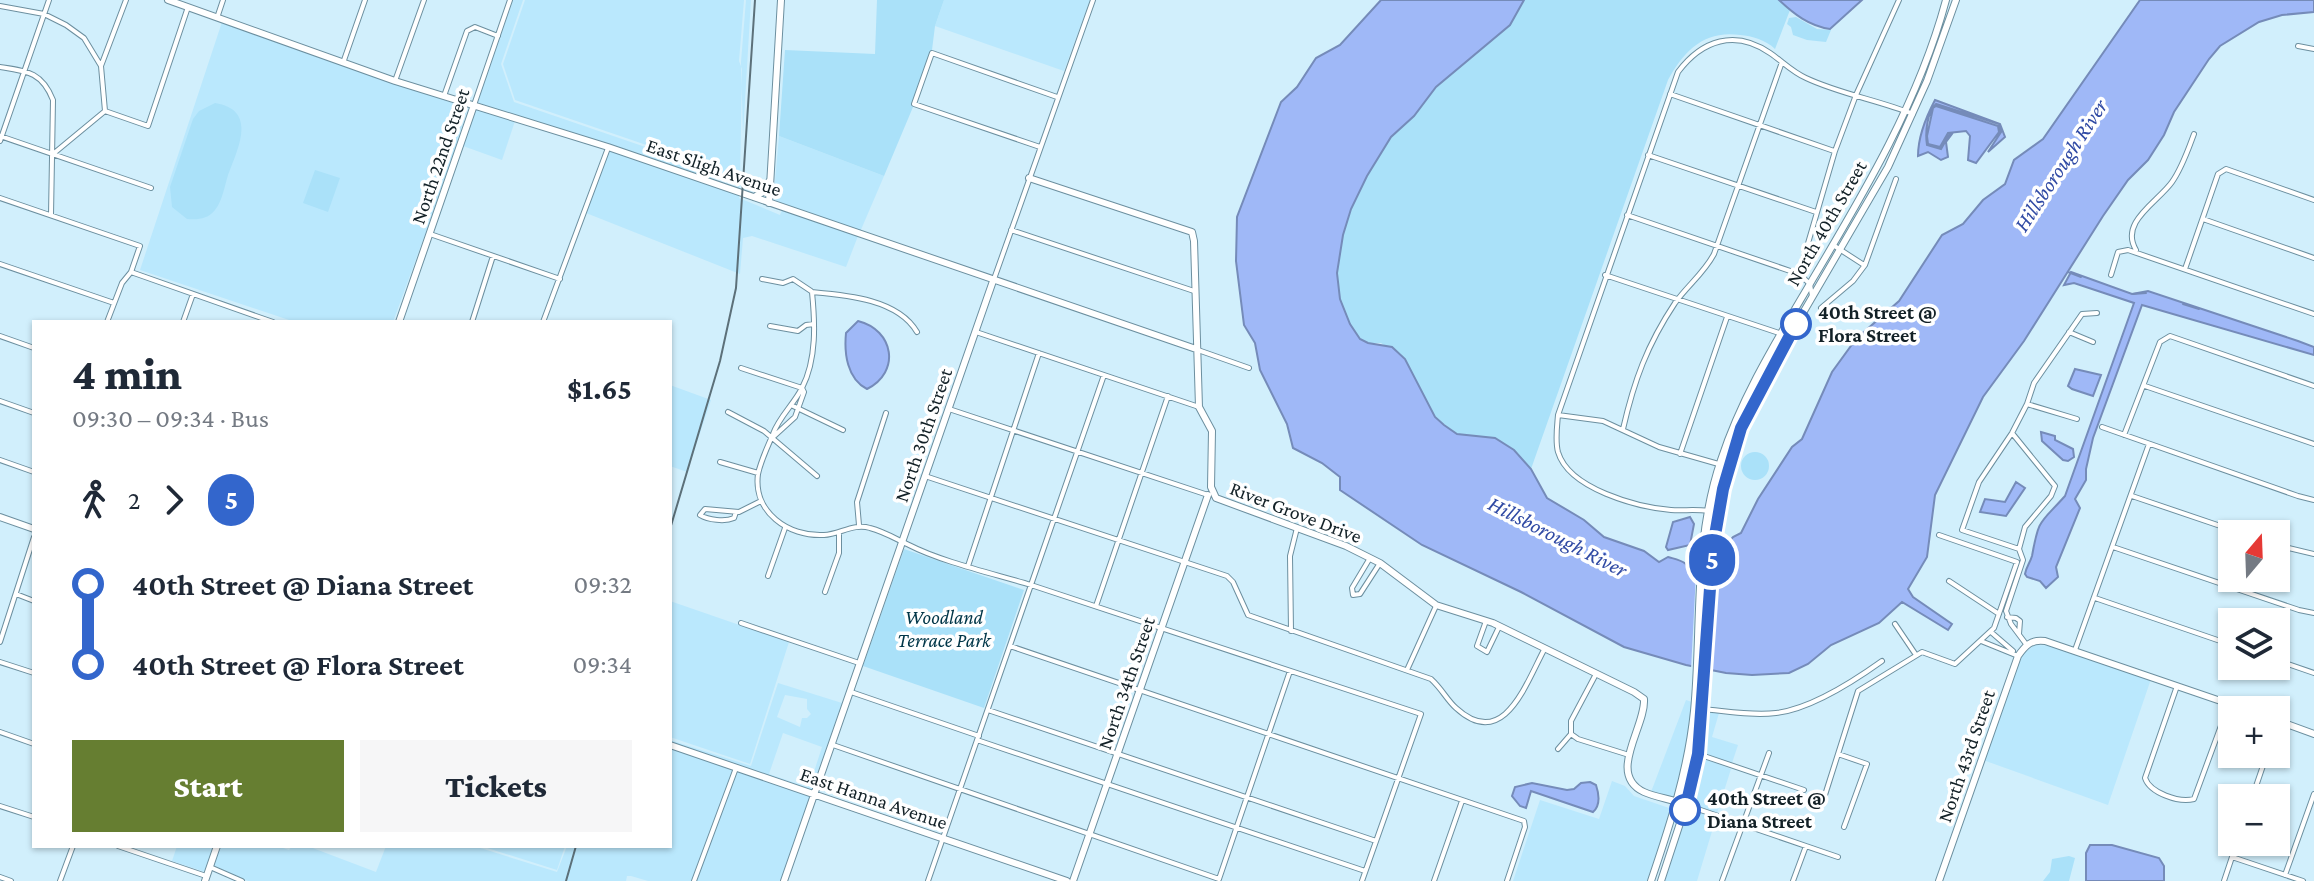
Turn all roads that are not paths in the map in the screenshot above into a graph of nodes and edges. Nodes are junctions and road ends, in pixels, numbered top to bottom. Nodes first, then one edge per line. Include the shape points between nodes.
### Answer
1 (49, 0) edge
2 (126, 0) edge
3 (168, 0) edge
4 (223, 0) edge
5 (365, 0) edge
6 (424, 0) edge
7 (510, 0) edge
8 (781, 0) edge
9 (1093, 0) edge
10 (1899, 0) edge
11 (1946, 0) edge
12 (1956, 0) edge
13 (0, 6) edge
14 (188, 7) junction
15 (44, 14) junction
16 (217, 18) junction
17 (1941, 18) junction
18 (1950, 22) junction
19 (498, 36) junction
20 (2298, 46) dead end
21 (2314, 49) edge
22 (1782, 62) junction
23 (343, 63) junction
24 (101, 66) junction
25 (0, 67) edge
26 (24, 70) junction
27 (395, 81) junction
28 (1670, 94) junction
29 (1856, 95) junction
30 (444, 96) junction
31 (1057, 97) junction
32 (474, 105) junction
33 (105, 111) junction
34 (1909, 112) junction
35 (1759, 125) junction
36 (2194, 134) dead end
37 (0, 138) edge
38 (608, 147) junction
39 (1040, 147) junction
40 (1835, 151) junction
41 (53, 154) junction
42 (1648, 155) junction
43 (771, 176) junction
44 (1029, 178) junction
45 (1896, 179) dead end
46 (1738, 185) junction
47 (151, 188) dead end
48 (754, 197) junction
49 (0, 198) edge
50 (2314, 200) edge
51 (769, 203) junction
52 (1816, 212) junction
53 (51, 215) junction
54 (1627, 215) junction
55 (2203, 219) junction
56 (1011, 230) junction
57 (430, 234) junction
58 (1717, 245) junction
59 (1833, 245) junction
60 (1841, 250) junction
61 (2137, 253) junction
62 (493, 256) junction
63 (2314, 258) edge
64 (0, 264) edge
65 (1865, 265) junction
66 (2185, 269) junction
67 (131, 272) junction
68 (1799, 274) junction
69 (1605, 275) junction
70 (2111, 275) dead end
71 (560, 279) junction
72 (762, 279) dead end
73 (993, 281) junction
74 (1810, 284) junction
75 (1194, 291) junction
76 (812, 292) junction
77 (193, 294) junction
78 (1812, 297) junction
79 (1678, 299) junction
80 (114, 303) junction
81 (1821, 308) dead end
82 (2097, 313) dead end
83 (2314, 314) edge
84 (1727, 317) junction
85 (254, 319) edge
86 (108, 320) edge
87 (184, 320) edge
88 (400, 320) edge
89 (473, 320) edge
90 (544, 320) edge
91 (814, 324) junction
92 (770, 326) dead end
93 (917, 332) dead end
94 (976, 332) junction
95 (2069, 332) junction
96 (1779, 333) junction
97 (0, 336) edge
98 (2093, 342) dead end
99 (32, 347) edge
100 (1196, 349) junction
101 (1039, 353) junction
102 (741, 368) dead end
103 (1249, 368) dead end
104 (1104, 375) junction
105 (2145, 386) junction
106 (2314, 386) edge
107 (802, 388) junction
108 (1168, 396) junction
109 (0, 401) edge
110 (2027, 404) junction
111 (791, 405) junction
112 (1199, 407) junction
113 (798, 409) junction
114 (949, 409) junction
115 (32, 412) edge
116 (728, 412) dead end
117 (886, 413) dead end
118 (1558, 415) junction
119 (2077, 419) dead end
120 (2102, 427) dead end
121 (1623, 429) junction
122 (843, 430) dead end
123 (1013, 431) junction
124 (2012, 433) junction
125 (2124, 435) junction
126 (772, 438) junction
127 (2149, 444) junction
128 (2314, 444) edge
129 (1078, 453) junction
130 (1680, 454) junction
131 (0, 460) edge
132 (720, 462) dead end
133 (1719, 464) junction
134 (1729, 467) junction
135 (32, 471) edge
136 (758, 473) junction
137 (1142, 474) junction
138 (817, 476) dead end
139 (925, 476) junction
140 (1210, 494) junction
141 (2132, 496) junction
142 (991, 498) junction
143 (2314, 500) edge
144 (761, 501) junction
145 (1708, 511) junction
146 (736, 512) junction
147 (0, 517) edge
148 (1054, 517) junction
149 (859, 525) junction
150 (2218, 525) edge
151 (32, 528) edge
152 (785, 528) junction
153 (1297, 528) junction
154 (839, 533) junction
155 (1939, 535) dead end
156 (1118, 539) junction
157 (902, 541) junction
158 (32, 543) edge
159 (2113, 547) junction
160 (2290, 548) edge
161 (2019, 549) junction
162 (2314, 554) edge
163 (1370, 558) junction
164 (1185, 560) junction
165 (1380, 563) junction
166 (968, 566) junction
167 (768, 576) dead end
168 (1949, 581) dead end
169 (1031, 585) junction
170 (825, 592) dead end
171 (16, 594) junction
172 (2095, 598) junction
173 (32, 600) edge
174 (1436, 605) junction
175 (1096, 606) junction
176 (2314, 613) edge
177 (1999, 614) junction
178 (2007, 617) junction
179 (1486, 621) junction
180 (741, 623) dead end
181 (1895, 624) dead end
182 (1499, 627) junction
183 (1162, 628) junction
184 (1291, 631) junction
185 (1991, 632) junction
186 (2019, 634) junction
187 (2218, 640) edge
188 (1981, 641) junction
189 (0, 642) edge
190 (2026, 644) junction
191 (1010, 646) junction
192 (1545, 648) junction
193 (2075, 650) junction
194 (1916, 655) junction
195 (2018, 656) junction
196 (1882, 661) dead end
197 (0, 662) edge
198 (859, 663) junction
199 (2290, 665) edge
200 (1407, 670) junction
201 (1291, 671) junction
202 (32, 672) edge
203 (2314, 673) edge
204 (1596, 674) junction
205 (2177, 686) junction
206 (1140, 691) junction
207 (849, 692) junction
208 (2218, 700) edge
209 (1694, 709) junction
210 (1703, 709) junction
211 (988, 710) junction
212 (2290, 727) edge
213 (0, 732) edge
214 (1269, 734) junction
215 (1571, 734) junction
216 (2218, 734) edge
217 (2314, 734) edge
218 (978, 738) junction
219 (32, 743) edge
220 (830, 744) junction
221 (672, 746) edge
222 (1558, 749) dead end
223 (1769, 753) dead end
224 (1118, 754) junction
225 (1698, 754) junction
226 (1838, 754) junction
227 (1629, 755) junction
228 (736, 768) junction
229 (1759, 776) junction
230 (1398, 779) junction
231 (1107, 784) junction
232 (960, 788) junction
233 (1804, 790) dead end
234 (2314, 794) edge
235 (813, 795) junction
236 (1825, 795) dead end
237 (1247, 798) junction
238 (1462, 801) junction
239 (1677, 801) junction
240 (1686, 805) junction
241 (0, 806) edge
242 (32, 816) edge
243 (1741, 824) junction
244 (1844, 827) dead end
245 (1237, 828) junction
246 (1090, 834) junction
247 (942, 839) junction
248 (1376, 841) junction
249 (1806, 846) junction
250 (72, 848) edge
251 (124, 848) edge
252 (216, 848) edge
253 (1838, 857) dead end
254 (2232, 857) joint
255 (210, 867) junction
256 (1365, 871) junction
257 (2285, 875) junction
258 (0, 877) edge
259 (206, 878) edge
260 (1219, 880) edge
261 (11, 881) edge
262 (60, 881) edge
263 (242, 881) edge
264 (694, 881) edge
265 (784, 881) edge
266 (928, 881) edge
267 (1070, 881) edge
268 (1362, 881) edge
269 (1434, 881) edge
270 (1507, 881) edge
271 (1651, 881) edge
272 (1661, 881) edge
273 (1722, 881) edge
274 (1793, 881) edge
275 (1939, 881) edge
276 (2224, 881) edge
277 (2303, 881) edge

1 - 15 street
2 - 24 street
3 - 14 street, East Sligh Avenue
4 - 16 street
5 - 23 street
6 - 27 street
7 - 19 street, North 22nd Street
8 - 43 street
9 - 31 street, North 30th Street
10 - 29 street
11 - 17 street, North 40th Street
12 - 18 street, North 40th Street
13 - 15 street
14 - 16 street, East Sligh Avenue
14 - 33 street via 148,126
15 - 24 street via 84,38
15 - 26 street
16 - 23 street, East Sligh Avenue
17 - 18 street
17 - 34 street, North 40th Street
18 - 34 street, North 40th Street
19 - 30 street via 475,27 467,31
19 - 32 street, North 22nd Street
20 - 21 street
22 - 28 street via 1744,41 1718,40 1691,55
22 - 29 street via 1804,78
22 - 35 street
23 - 27 street, East Sligh Avenue
24 - 33 street
25 - 26 street
26 - 37 street
26 - 41 street via 48,86 53,100
27 - 30 street, East Sligh Avenue
28 - 35 street
28 - 42 street
29 - 34 street
29 - 40 street
30 - 32 street, East Sligh Avenue
31 - 39 street, North 30th Street
31 - 39 street via 932,53 914,104
32 - 38 street, East Sligh Avenue
32 - 57 street, North 22nd Street
33 - 41 street
34 - 59 street, North 40th Street
34 - 60 street, North 40th Street via 1888,167
35 - 40 street
35 - 46 street
36 - 61 street via 2175,178 2132,230
37 - 41 street
38 - 48 street, East Sligh Avenue
38 - 71 street
39 - 44 street, North 30th Street
40 - 52 street
41 - 47 street
41 - 53 street
42 - 46 street
42 - 54 street
43 - 48 street
43 - 51 street
44 - 56 street, North 30th Street
44 - 75 street, River Grove Drive via 1192,232
45 - 65 street
46 - 52 street
46 - 58 street
48 - 51 street, East Sligh Avenue
49 - 53 street
50 - 55 street via 2226,169 2218,174
51 - 73 street, East Sligh Avenue
52 - 68 street
53 - 67 street via 140,246
54 - 58 street
54 - 69 street
55 - 63 street
55 - 66 street
56 - 73 street, North 30th Street
56 - 75 street
57 - 62 street
57 - 88 street, North 22nd Street
58 - 68 street
58 - 79 street
59 - 60 street
59 - 74 street, North 40th Street
60 - 65 street
60 - 78 street, North 40th Street
61 - 66 street
61 - 70 street via 2118,252
62 - 71 street
62 - 89 street
64 - 80 street
65 - 81 street
66 - 83 street
67 - 77 street
67 - 80 street
68 - 74 street
69 - 79 street
69 - 118 street
71 - 90 street
72 - 76 street via 793,279
73 - 94 street, North 30th Street
73 - 100 street, East Sligh Avenue
74 - 78 street
74 - 96 street, North 40th Street
75 - 100 street, River Grove Drive
76 - 91 street
76 - 93 street via 862,297 910,319
77 - 85 street
77 - 87 street
78 - 134 street, North 40th Street via 1741,428
79 - 84 street
79 - 121 street via 1642,359
80 - 86 street
82 - 95 street via 2082,314
84 - 96 street
84 - 130 street
91 - 92 street via 798,331
91 - 107 street
94 - 101 street
94 - 114 street, North 30th Street
95 - 98 street
95 - 110 street via 2034,383
96 - 133 street, North 40th Street via 1744,399
97 - 99 street
100 - 103 street, East Sligh Avenue
100 - 112 street, River Grove Drive
101 - 104 street
101 - 123 street
102 - 107 street
104 - 108 street
104 - 129 street
105 - 106 street via 2160,342 2170,336
105 - 125 street
105 - 128 street
107 - 111 street
107 - 113 street
108 - 112 street
108 - 137 street
109 - 115 street
110 - 119 street
110 - 124 street
111 - 113 street
111 - 126 street
112 - 140 street, River Grove Drive via 1212,431
113 - 122 street
113 - 126 street
114 - 123 street
114 - 139 street, North 30th Street
116 - 126 street
117 - 149 street via 857,502
118 - 121 street via 1582,416
118 - 145 street via 1558,452 1581,482 1647,506
120 - 125 street
121 - 130 street
123 - 129 street
123 - 142 street
124 - 161 street via 2055,486 2025,527
124 - 161 street via 1979,482 1962,530
125 - 127 street
126 - 136 street
126 - 138 street
127 - 141 street
127 - 143 street
129 - 137 street
129 - 148 street
130 - 133 street
131 - 135 street
132 - 136 street
133 - 134 street
133 - 145 street, North 40th Street
134 - 210 street, North 40th Street via 1711,574
136 - 144 street
137 - 140 street
137 - 156 street
139 - 142 street
139 - 157 street, North 30th Street
140 - 153 street, River Grove Drive
140 - 164 street, North 34th Street
141 - 150 street
141 - 159 street
142 - 148 street
142 - 166 street
144 - 146 street
144 - 152 street
145 - 209 street, North 40th Street
146 - 146 street via 705,509 700,515 732,520
147 - 151 street
148 - 156 street
148 - 169 street
149 - 154 street
149 - 157 street
152 - 154 street via 802,534
152 - 167 street
153 - 163 street, River Grove Drive
153 - 184 street via 1290,556
154 - 170 street via 839,553
155 - 177 street via 2017,562
156 - 164 street
156 - 175 street
157 - 166 street
157 - 198 street, North 30th Street
158 - 171 street
159 - 172 street
159 - 176 street
160 - 162 street
161 - 178 street via 2023,560
163 - 165 street, River Grove Drive
163 - 165 street via 1353,595 1360,594
164 - 183 street, North 34th Street
164 - 184 street via 1227,576 1248,615
165 - 174 street, River Grove Drive
166 - 169 street
168 - 177 street
169 - 175 street
169 - 191 street
171 - 173 street
171 - 189 street
172 - 187 street
172 - 193 street
174 - 179 street, River Grove Drive
174 - 200 street
175 - 183 street
177 - 185 street
178 - 186 street
178 - 186 street via 2020,621
179 - 182 street, River Grove Drive
179 - 182 street via 1480,650 1487,652
180 - 198 street
181 - 194 street
182 - 192 street, River Grove Drive
183 - 201 street
183 - 206 street, North 34th Street
184 - 200 street
185 - 188 street
185 - 195 street
186 - 190 street
188 - 194 street via 1955,664 1922,652
188 - 195 street
190 - 193 street via 2037,640
190 - 195 street, North 43rd Street
191 - 206 street
191 - 211 street
192 - 200 street via 1514,706 1487,723 1454,706 1431,679
192 - 204 street, River Grove Drive
193 - 205 street
194 - 226 street via 1858,691
195 - 275 street, North 43rd Street
196 - 210 street via 1823,696 1778,713
197 - 202 street
198 - 207 street, North 30th Street
199 - 203 street
201 - 214 street
201 - 230 street via 1421,714
204 - 215 street via 1571,721
204 - 227 street, River Grove Drive via 1644,699
205 - 208 street
205 - 216 street via 2145,778 2148,787 2185,801 2194,799
206 - 214 street
206 - 224 street, North 34th Street
207 - 218 street
207 - 220 street, North 30th Street
209 - 210 street
209 - 239 street, North 40th Street
210 - 225 street, North 40th Street
211 - 218 street
211 - 224 street
212 - 217 street
213 - 219 street
214 - 230 street
214 - 237 street
215 - 222 street
215 - 227 street
218 - 231 street
218 - 232 street
220 - 232 street
220 - 235 street, North 30th Street
221 - 228 street, East Hanna Avenue
223 - 229 street
224 - 231 street, North 34th Street
224 - 237 street
225 - 229 street
225 - 240 street, North 40th Street
226 - 236 street
226 - 244 street via 1867,764
227 - 239 street via 1627,769 1636,788
228 - 235 street, East Hanna Avenue
228 - 264 street
229 - 233 street
229 - 243 street
230 - 238 street
230 - 248 street
231 - 245 street
231 - 246 street, North 34th Street
232 - 246 street
232 - 247 street
234 - 257 street
235 - 247 street, East Hanna Avenue
235 - 265 street, North 30th Street
237 - 245 street
237 - 248 street
238 - 269 street
238 - 270 street via 1525,824
239 - 240 street
239 - 271 street, North 40th Street
240 - 243 street
240 - 272 street, North 40th Street
241 - 242 street
243 - 249 street
243 - 273 street
245 - 256 street
245 - 260 street
246 - 260 street
246 - 267 street, North 34th Street
247 - 266 street
247 - 267 street, East Hanna Avenue
248 - 256 street
249 - 253 street
249 - 274 street
250 - 262 street
251 - 259 street
252 - 255 street
254 - 257 street
254 - 276 street
255 - 259 street
255 - 263 street
256 - 268 street
257 - 277 street
258 - 261 street

